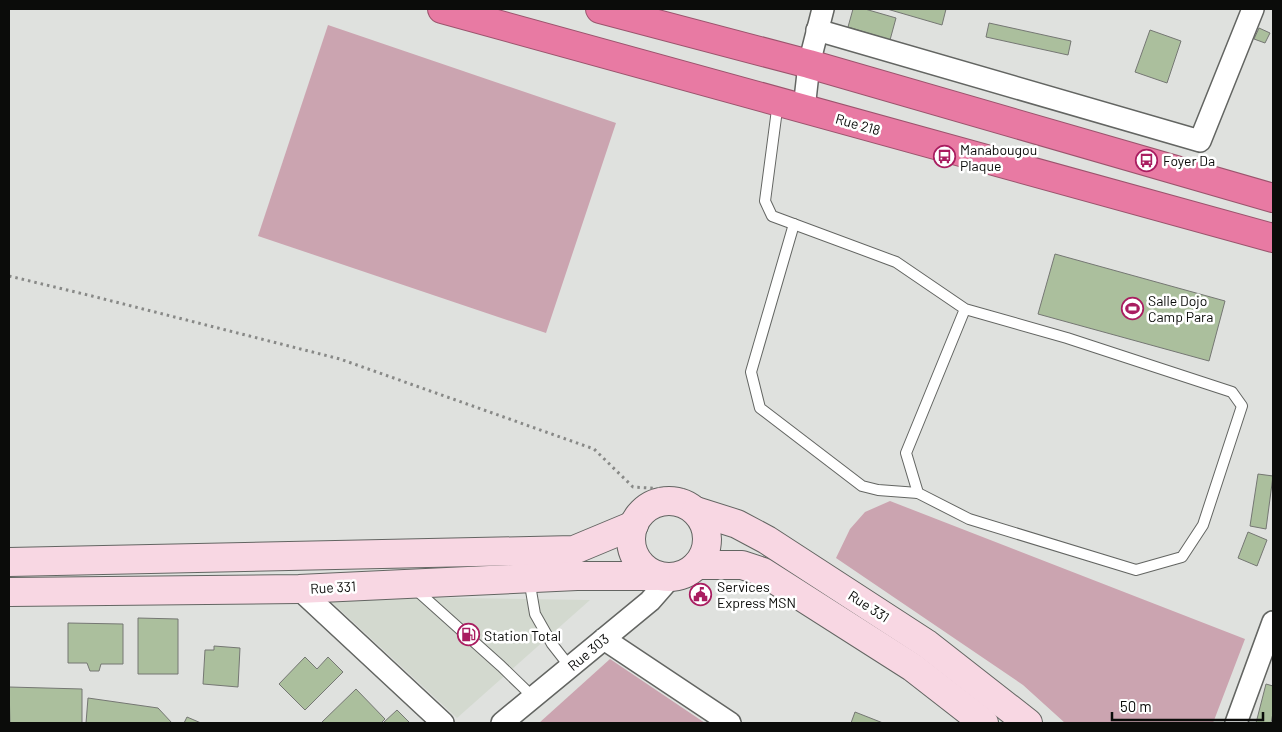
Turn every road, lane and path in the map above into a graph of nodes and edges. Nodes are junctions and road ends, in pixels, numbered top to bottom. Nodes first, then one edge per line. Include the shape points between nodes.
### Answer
1 (442, 9) edge
2 (600, 9) edge
3 (823, 9) edge
4 (1253, 9) edge
5 (817, 30) junction
6 (809, 64) junction
7 (778, 102) junction
8 (804, 109) junction
9 (1273, 198) edge
10 (794, 224) junction
11 (1273, 238) edge
12 (9, 276) edge
13 (965, 309) junction
14 (918, 493) junction
15 (692, 501) junction
16 (634, 525) junction
17 (9, 562) edge
18 (697, 566) junction
19 (664, 576) junction
20 (528, 578) junction
21 (409, 583) junction
22 (299, 588) junction
23 (9, 592) edge
24 (1273, 622) edge
25 (604, 639) junction
26 (570, 667) junction
27 (533, 697) junction
28 (444, 723) edge
29 (502, 723) edge
30 (730, 723) edge
31 (984, 723) edge
32 (1028, 723) edge
33 (1236, 723) edge

1 - 7 highway, Rue 218
2 - 6 highway
3 - 5 street
4 - 5 street via 1200,141
5 - 6 street
6 - 8 street
6 - 9 highway
7 - 8 highway, Rue 218
7 - 10 lane via 765,201 772,216
8 - 11 highway, Rue 218
10 - 13 lane via 896,262
10 - 14 lane via 750,372 760,408 862,486
12 - 15 path via 340,359 594,449 633,487
13 - 14 lane via 906,454
13 - 14 lane via 1067,338 1232,392 1242,406 1203,525 1182,557 1136,570 969,519
15 - 16 street via 668,500 654,504
15 - 18 street via 708,538 705,553
15 - 32 street, Rue 331 via 767,540 927,644
16 - 17 street via 574,550
16 - 19 street via 631,540 634,554 643,566
18 - 19 street via 685,574
18 - 31 street, Rue 331 via 742,565 763,572 912,668
19 - 20 street, Rue 331
19 - 25 street, Rue 303 via 650,601
20 - 21 street, Rue 331
20 - 26 lane via 535,614
21 - 22 street, Rue 331
21 - 27 lane
22 - 23 street, Rue 331
22 - 28 street
24 - 33 street
25 - 26 street, Rue 303
25 - 30 street
26 - 27 street, Rue 303
27 - 29 street, Rue 303

